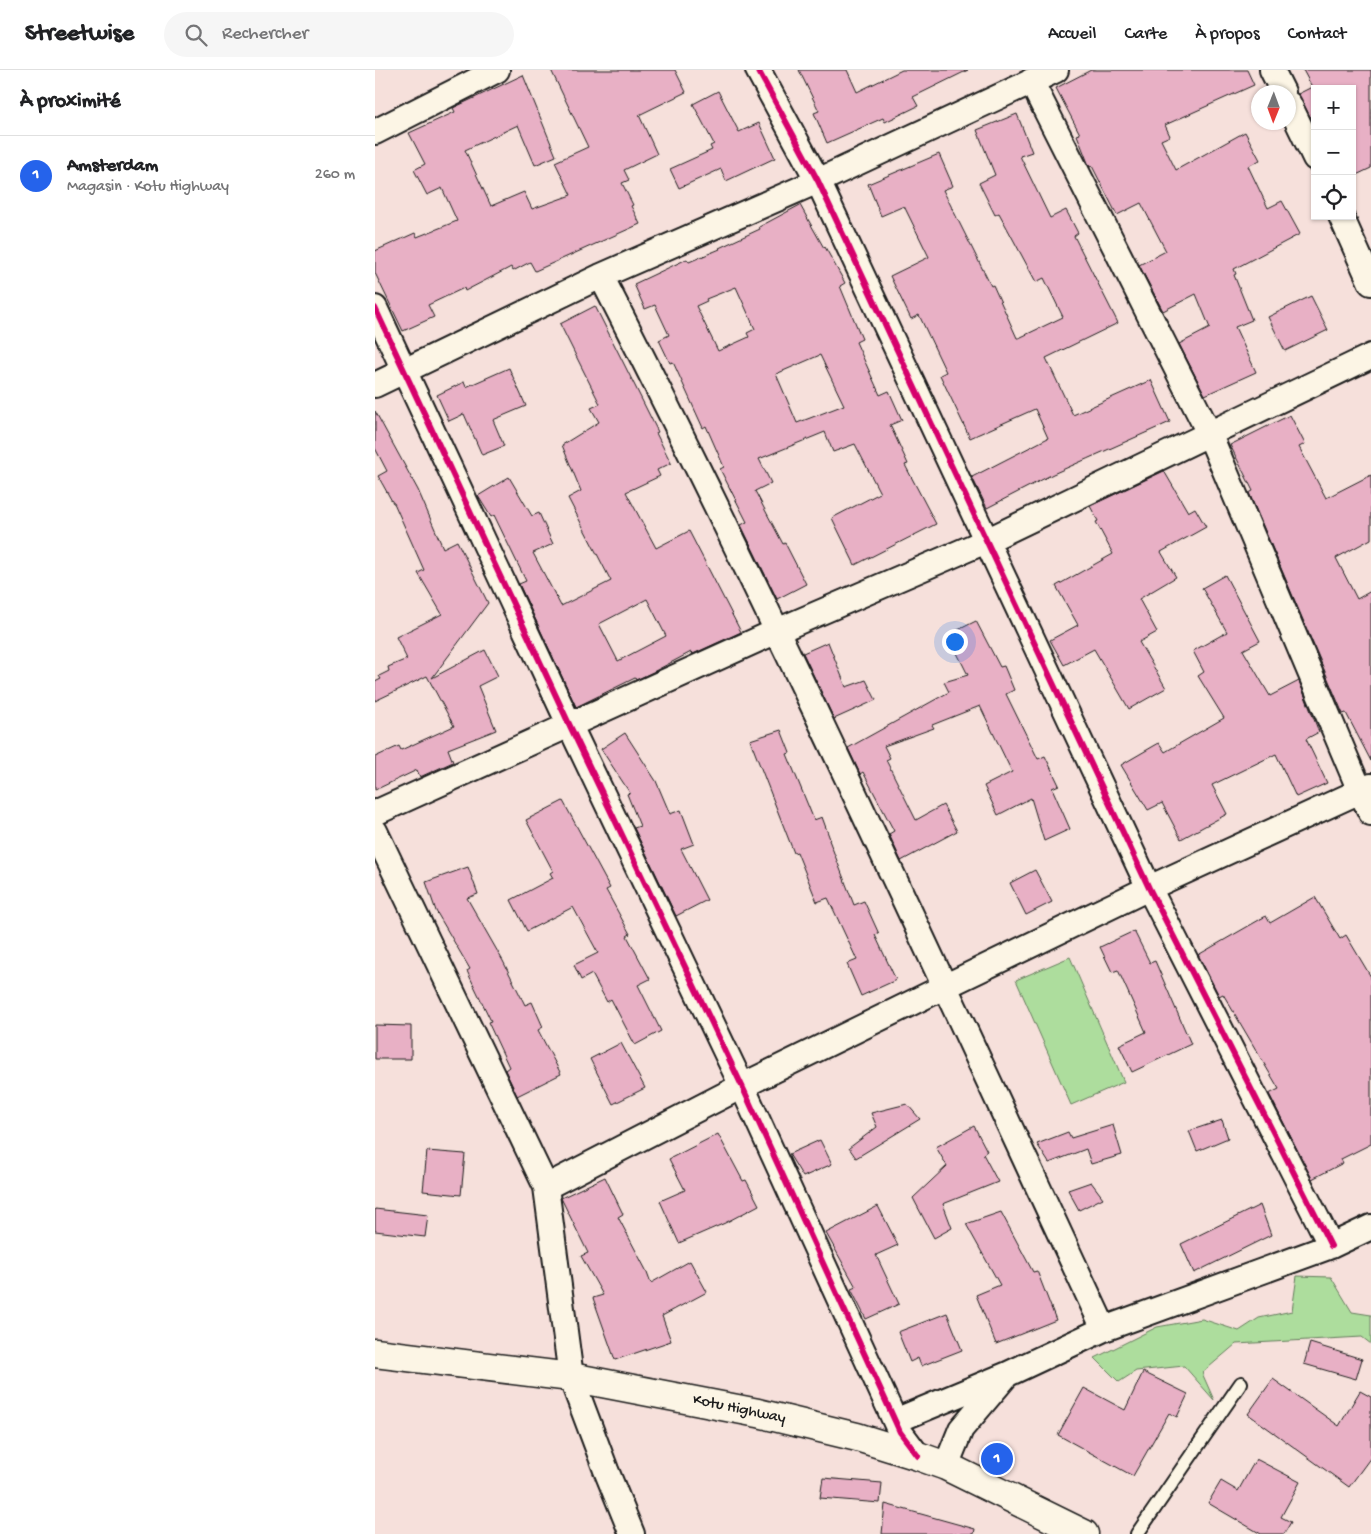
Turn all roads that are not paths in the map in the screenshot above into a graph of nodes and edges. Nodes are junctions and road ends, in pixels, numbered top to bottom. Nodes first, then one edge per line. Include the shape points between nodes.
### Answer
1 (497, 70) edge
2 (758, 70) edge
3 (1056, 70) edge
4 (1272, 70) edge
5 (1031, 81) junction
6 (1280, 85) edge
7 (1296, 119) edge
8 (375, 132) edge
9 (1311, 150) edge
10 (818, 181) junction
11 (1343, 220) edge
12 (601, 276) junction
13 (1371, 283) edge
14 (375, 308) edge
15 (1371, 356) edge
16 (405, 371) junction
17 (375, 385) edge
18 (1209, 433) junction
19 (986, 541) junction
20 (777, 631) junction
21 (570, 726) junction
22 (1365, 788) edge
23 (375, 813) edge
24 (1371, 813) edge
25 (375, 830) edge
26 (1149, 888) junction
27 (944, 987) junction
28 (742, 1086) junction
29 (546, 1187) junction
30 (1371, 1227) edge
31 (1331, 1246) junction
32 (1103, 1329) junction
33 (375, 1353) edge
34 (1008, 1374) junction
35 (571, 1377) junction
36 (1241, 1383) dead end
37 (895, 1421) junction
38 (918, 1456) junction
39 (946, 1466) junction
40 (632, 1534) edge
41 (1084, 1534) edge
42 (1137, 1534) edge

1 - 8 street
2 - 10 street
3 - 5 street
4 - 6 street
5 - 10 street
5 - 18 street
7 - 9 street
10 - 12 street
10 - 19 street
11 - 13 street
12 - 16 street
12 - 20 street via 684,437
14 - 16 street
15 - 18 street
16 - 17 street
16 - 21 street
18 - 19 street
18 - 22 street
19 - 20 street
19 - 26 street
20 - 21 street
20 - 27 street
21 - 23 street
21 - 28 street
22 - 24 street
22 - 26 street
25 - 29 street
26 - 27 street
26 - 31 street
27 - 28 street
27 - 32 street
28 - 29 street
28 - 37 street
29 - 35 street
30 - 31 street
31 - 32 street
32 - 34 street
33 - 35 street, Kotu Highway
34 - 37 street
34 - 39 street via 961,1429
35 - 38 street, Kotu Highway via 758,1413 857,1437
35 - 40 street
36 - 42 lane
37 - 38 street
38 - 39 street, Kotu Highway
39 - 41 street, Kotu Highway

